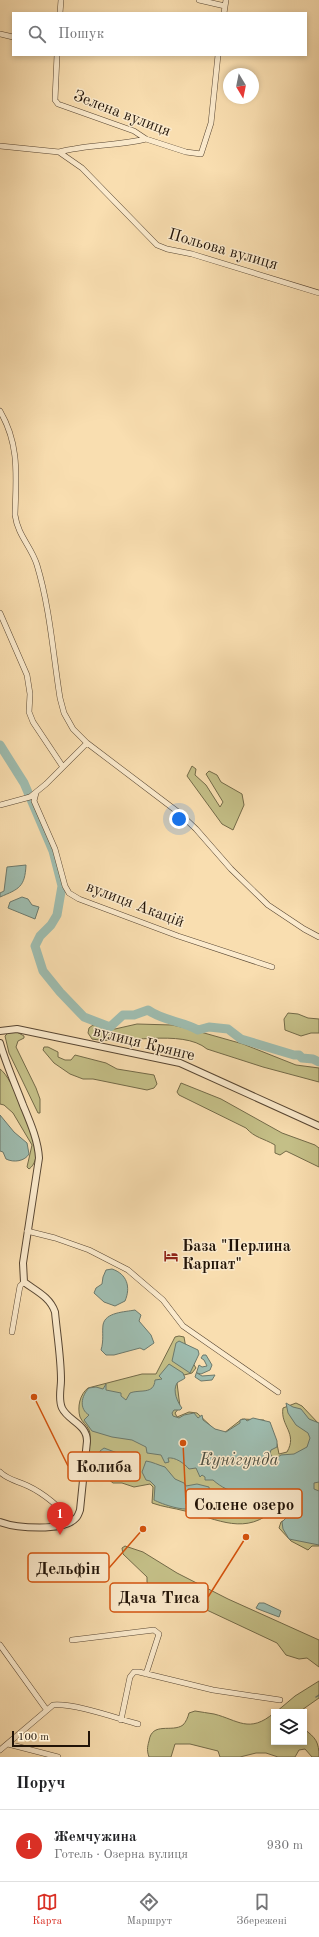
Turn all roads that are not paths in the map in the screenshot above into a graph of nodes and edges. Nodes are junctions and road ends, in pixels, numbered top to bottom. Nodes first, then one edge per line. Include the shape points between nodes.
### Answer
1 (62, 0) edge
2 (199, 0) edge
3 (226, 0) edge
4 (225, 6) junction
5 (60, 12) edge
6 (224, 12) edge
7 (0, 34) edge
8 (12, 37) edge
9 (57, 56) edge
10 (218, 56) edge
11 (146, 139) junction
12 (0, 146) edge
13 (59, 152) junction
14 (319, 293) edge
15 (0, 411) edge
16 (0, 613) edge
17 (87, 743) junction
18 (63, 767) junction
19 (36, 793) junction
20 (0, 805) edge
21 (319, 937) edge
22 (272, 967) dead end
23 (0, 1031) edge
24 (0, 1043) edge
25 (319, 1126) edge
26 (27, 1231) junction
27 (24, 1282) junction
28 (12, 1332) dead end
29 (278, 1392) dead end
30 (0, 1472) edge
31 (0, 1522) edge
32 (71, 1522) junction
33 (72, 1640) dead end
34 (0, 1645) edge
35 (146, 1674) junction
36 (280, 1700) dead end
37 (46, 1709) junction
38 (121, 1720) junction
39 (138, 1724) dead end
40 (8, 1744) junction
41 (0, 1750) edge
42 (58, 1757) edge

1 - 5 street
2 - 4 street
3 - 4 street
4 - 6 street
7 - 8 street
9 - 11 street, Зелена вулиця via 55,100 58,104 134,131
10 - 11 street, Зелена вулиця via 210,123 201,154 186,152
11 - 13 street, Польова вулиця via 129,144 73,148
12 - 13 street, Польова вулиця
13 - 14 street, Польова вулиця via 82,168 157,244
15 - 17 street via 9,426 14,442 17,527 37,564 64,713 73,729
16 - 18 street via 27,675 29,712 33,722
17 - 18 street
17 - 21 street via 178,812 268,906
18 - 19 street
19 - 20 street
19 - 22 street, вулиця Акацій via 34,801 55,849 69,893 178,936
23 - 25 street, вулиця Крянге via 17,1029 180,1063
24 - 26 street via 33,1129 38,1149 39,1158
26 - 27 street via 23,1263
26 - 29 street via 89,1250 128,1270 163,1300 183,1326
27 - 28 street via 20,1286
27 - 32 street via 52,1304 55,1312 61,1380 60,1404 84,1428 87,1435 80,1510 77,1518
30 - 32 street via 16,1483 28,1486 58,1506
31 - 32 street via 24,1528
33 - 35 street via 154,1630 159,1634
34 - 37 street
35 - 36 street via 213,1690
35 - 38 street via 134,1672 130,1676
37 - 38 street via 59,1704
37 - 40 street
38 - 39 street
40 - 41 street
40 - 42 street

